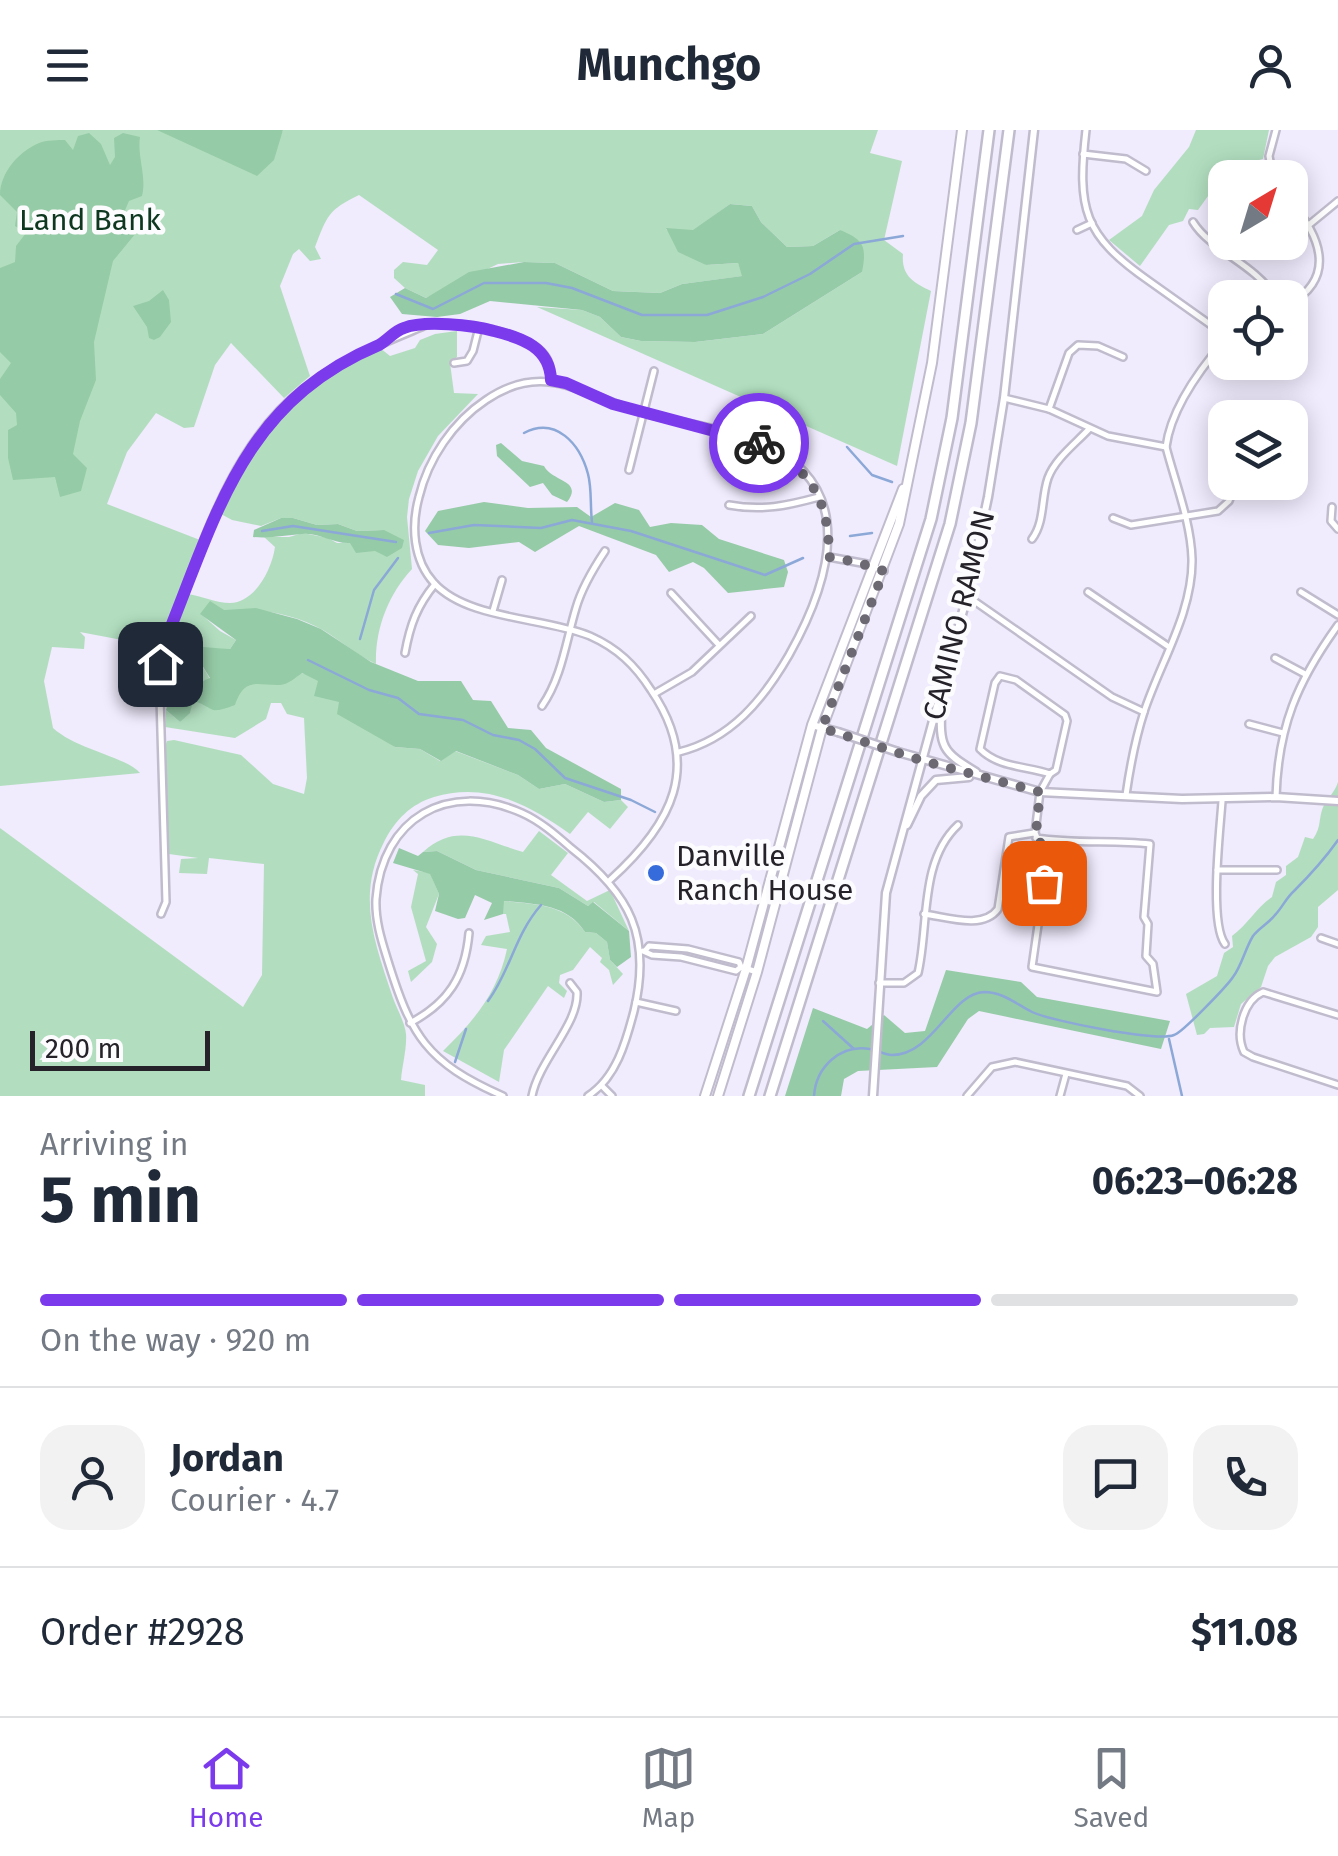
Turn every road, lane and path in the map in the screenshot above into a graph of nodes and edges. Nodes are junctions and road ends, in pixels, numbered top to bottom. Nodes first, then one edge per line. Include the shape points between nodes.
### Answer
1 (962, 130) edge
2 (989, 130) edge
3 (1008, 130) edge
4 (1034, 130) edge
5 (1086, 130) edge
6 (1276, 130) edge
7 (1083, 154) junction
8 (1270, 160) edge
9 (1146, 172) dead end
10 (1338, 201) edge
11 (1193, 222) dead end
12 (1092, 223) junction
13 (1310, 224) joint
14 (1077, 230) dead end
15 (1262, 280) edge
16 (1308, 288) edge
17 (1208, 325) edge
18 (479, 327) junction
19 (1123, 356) dead end
20 (1208, 362) edge
21 (454, 364) dead end
22 (654, 371) dead end
23 (551, 380) junction
24 (1004, 398) junction
25 (1049, 409) junction
26 (644, 413) junction
27 (1088, 429) junction
28 (1166, 447) junction
29 (629, 470) dead end
30 (819, 497) junction
31 (1228, 500) edge
32 (729, 505) dead end
33 (1332, 507) dead end
34 (1183, 515) junction
35 (1114, 518) dead end
36 (1338, 529) edge
37 (1032, 540) dead end
38 (604, 551) dead end
39 (829, 557) junction
40 (879, 569) junction
41 (502, 580) dead end
42 (434, 584) junction
43 (1088, 592) dead end
44 (1301, 592) dead end
45 (671, 593) dead end
46 (968, 596) junction
47 (493, 611) junction
48 (1338, 615) edge
49 (751, 616) dead end
50 (1338, 626) edge
51 (571, 629) junction
52 (719, 645) junction
53 (1168, 647) junction
54 (406, 653) dead end
55 (1274, 658) dead end
56 (1305, 674) junction
57 (942, 693) junction
58 (654, 694) junction
59 (542, 706) dead end
60 (1144, 712) junction
61 (1249, 724) dead end
62 (817, 726) junction
63 (1283, 733) junction
64 (679, 752) junction
65 (923, 761) junction
66 (1050, 774) junction
67 (986, 778) junction
68 (1040, 792) junction
69 (1126, 795) junction
70 (1276, 797) junction
71 (1222, 800) junction
72 (1338, 801) edge
73 (958, 825) dead end
74 (1036, 835) junction
75 (896, 848) junction
76 (1217, 870) junction
77 (1277, 870) dead end
78 (610, 880) junction
79 (161, 914) dead end
80 (924, 914) junction
81 (469, 933) dead end
82 (1321, 938) dead end
83 (1225, 944) dead end
84 (1338, 944) edge
85 (643, 951) junction
86 (743, 968) junction
87 (757, 972) junction
88 (570, 983) dead end
89 (879, 983) junction
90 (636, 1002) junction
91 (676, 1011) dead end
92 (1338, 1015) edge
93 (410, 1023) junction
94 (1066, 1074) junction
95 (1338, 1085) edge
96 (602, 1086) junction
97 (502, 1096) edge
98 (532, 1096) edge
99 (588, 1096) edge
100 (612, 1096) edge
101 (705, 1096) edge
102 (718, 1096) edge
103 (750, 1096) edge
104 (770, 1096) edge
105 (874, 1096) edge
106 (967, 1096) edge
107 (1060, 1096) edge
108 (1140, 1096) edge

1 - 40 main road via 935,344 900,524
2 - 103 highway via 954,402 931,518
3 - 104 highway via 971,423 950,524
4 - 24 street, CAMINO RAMON
5 - 7 street
6 - 8 street
7 - 9 street via 1126,160
7 - 12 street
10 - 13 street
11 - 15 street
12 - 14 street
12 - 17 street via 1107,250
13 - 16 street via 1319,246 1318,270
18 - 21 street via 472,354
18 - 23 street via 537,347
18 - 79 street via 402,328 329,370 266,427 234,476 160,664 166,902
19 - 25 street via 1078,344
20 - 28 street via 1172,419
22 - 26 street
23 - 26 street
23 - 42 street via 519,384 485,400 435,455 418,499 414,537
24 - 25 street
24 - 46 street, CAMINO RAMON
25 - 27 street
26 - 29 street
26 - 30 street via 758,442 795,464
27 - 28 street
27 - 37 street via 1054,467
28 - 34 street
30 - 32 street via 778,509
30 - 39 street
31 - 34 street via 1218,511
33 - 36 street
34 - 35 street via 1132,524
34 - 53 street via 1190,582
38 - 51 street via 583,586
39 - 40 street
39 - 64 street via 780,671 721,737
40 - 62 main road
41 - 47 street
42 - 47 street
42 - 54 street via 410,624
43 - 53 street
44 - 48 street
45 - 52 street
46 - 57 street, CAMINO RAMON
46 - 60 street via 1112,697
47 - 51 street
49 - 52 street
50 - 56 street
51 - 58 street via 624,656
51 - 59 street
52 - 58 street via 692,672
53 - 60 street
55 - 56 street
56 - 63 street
57 - 65 street, CAMINO RAMON
57 - 67 street via 944,750
58 - 64 street
60 - 69 street
61 - 63 street
62 - 65 street, bridge
62 - 86 main road
62 - 87 main road
63 - 70 street
64 - 78 street via 663,817
65 - 67 street
65 - 75 street, CAMINO RAMON
66 - 66 street via 1017,768 980,749 1000,676 1065,715
66 - 68 street
67 - 68 street
67 - 75 street via 936,780
68 - 69 street
68 - 74 street
69 - 71 street
70 - 71 street
70 - 72 street
71 - 76 street
73 - 80 street via 927,888
74 - 74 street via 1047,862 1032,967 1157,992 1144,918 1150,844 1077,844
74 - 80 street via 1009,837 991,918
75 - 89 street, CAMINO RAMON
76 - 77 street
76 - 83 street
78 - 85 street via 626,902
78 - 93 street via 542,824 504,806 464,801 412,819 389,848 376,899 378,929
80 - 89 street via 915,978
81 - 93 street via 454,987 432,1012
82 - 84 street
85 - 86 street
85 - 90 street
86 - 87 street
86 - 101 main road
87 - 102 main road
88 - 98 street via 576,1009 543,1063
89 - 105 street, CAMINO RAMON
90 - 91 street
90 - 96 street via 627,1040
92 - 95 street via 1263,992 1249,1002 1239,1033 1244,1052
93 - 97 street via 436,1058
94 - 106 street via 1003,1063 983,1074
94 - 107 street
94 - 108 street via 1127,1086
96 - 99 street
96 - 100 street

